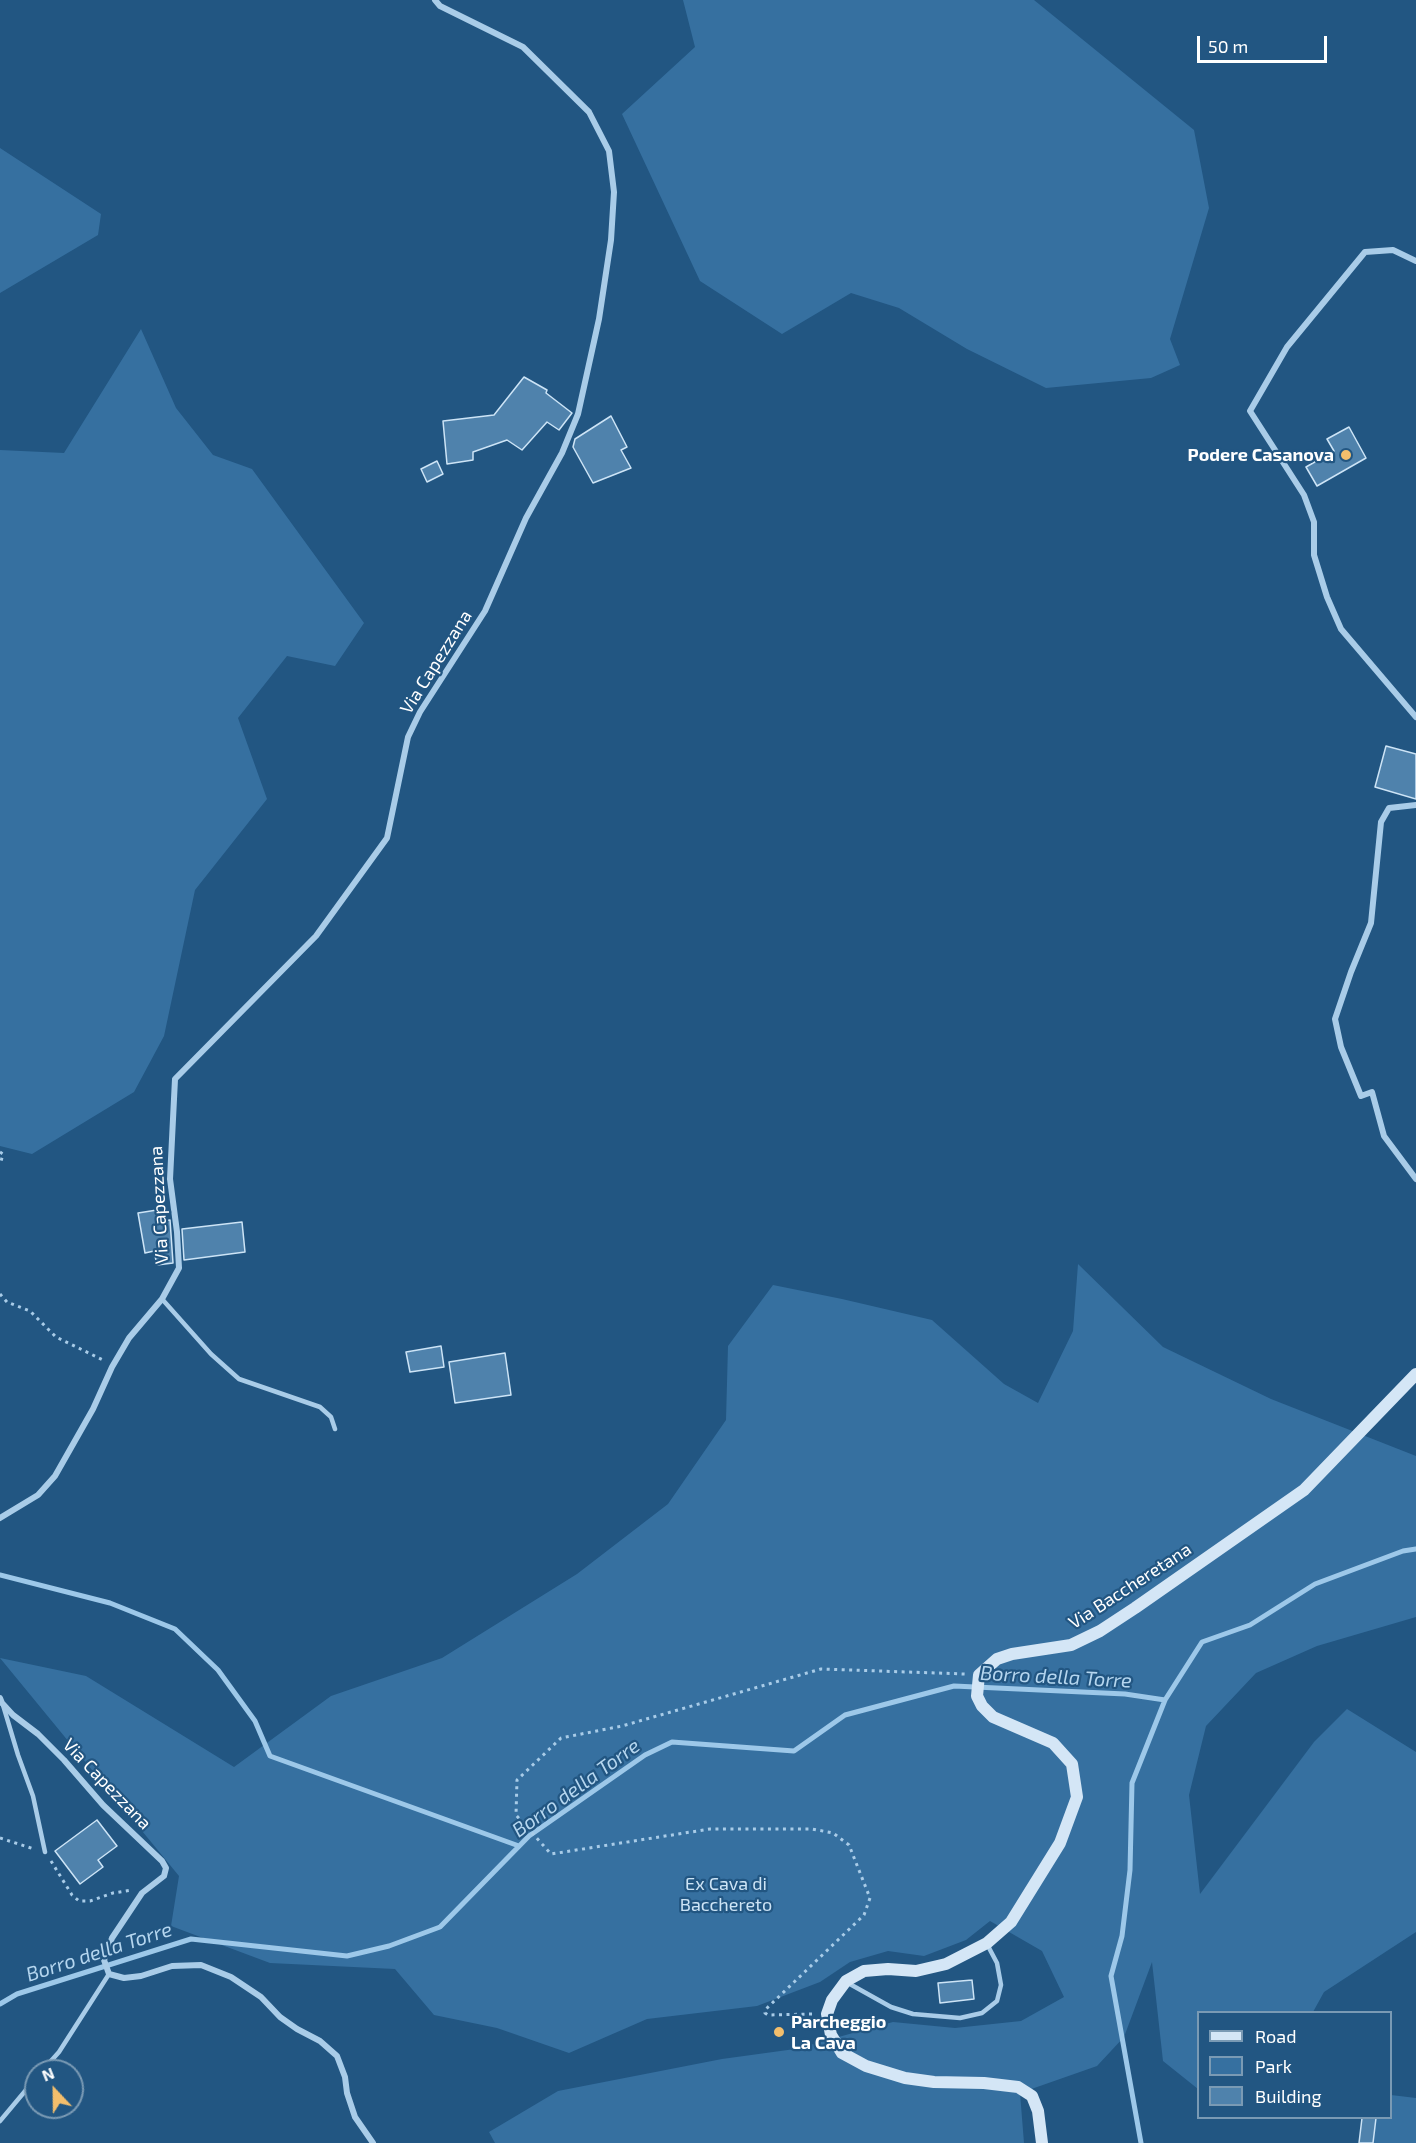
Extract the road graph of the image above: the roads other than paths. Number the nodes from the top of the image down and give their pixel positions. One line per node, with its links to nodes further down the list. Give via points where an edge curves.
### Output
1 (435, 0): 6 (street, Via Capezzana, via 523,47 589,112 609,151 614,192 599,319 578,414 562,453 526,518 485,611 408,737 387,838 316,936 175,1079 170,1179 179,1268)
2 (1416, 261): 3 (street, via 1393,250 1365,252 1287,347 1250,411 1304,495 1314,522 1314,555 1341,629)
3 (1416, 717)
4 (1416, 805): 5 (street, via 1389,808 1381,822 1371,923 1335,1019 1341,1047 1361,1096 1372,1092 1384,1136)
5 (1416, 1179)
6 (162, 1299): 8 (lane, via 239,1379 321,1407); 9 (street, Via Capezzana, via 129,1338 55,1476 38,1494)
7 (1416, 1374): 12 (street, Via Baccheretana, via 1304,1490 1135,1608 1071,1645 998,1659 978,1678 978,1696 993,1717 1053,1743 1072,1764 1077,1797 1060,1843 1011,1922)
8 (335, 1429)
9 (0, 1518)
10 (1, 1700): 11 (lane, via 33,1796); 13 (street, Via Capezzana, via 166,1868 164,1876 142,1893 112,1938 104,1960)
11 (45, 1852)
12 (987, 1943): 14 (street, via 946,1964 916,1971 864,1971); 14 (lane, via 997,1963 1001,1984 997,2001 982,2013 960,2018 913,2014 891,2007)
13 (109, 1974): 15 (lane); 18 (street, via 124,1978 172,1966 201,1965 231,1977 337,2056 355,2117)
14 (846, 1981): 19 (street, via 827,2014 831,2035 842,2052 866,2066 905,2078 1018,2087 1032,2096)
15 (52, 2059)
16 (24, 2092): 17 (lane)
17 (0, 2121)
18 (373, 2143)
19 (1042, 2143)

